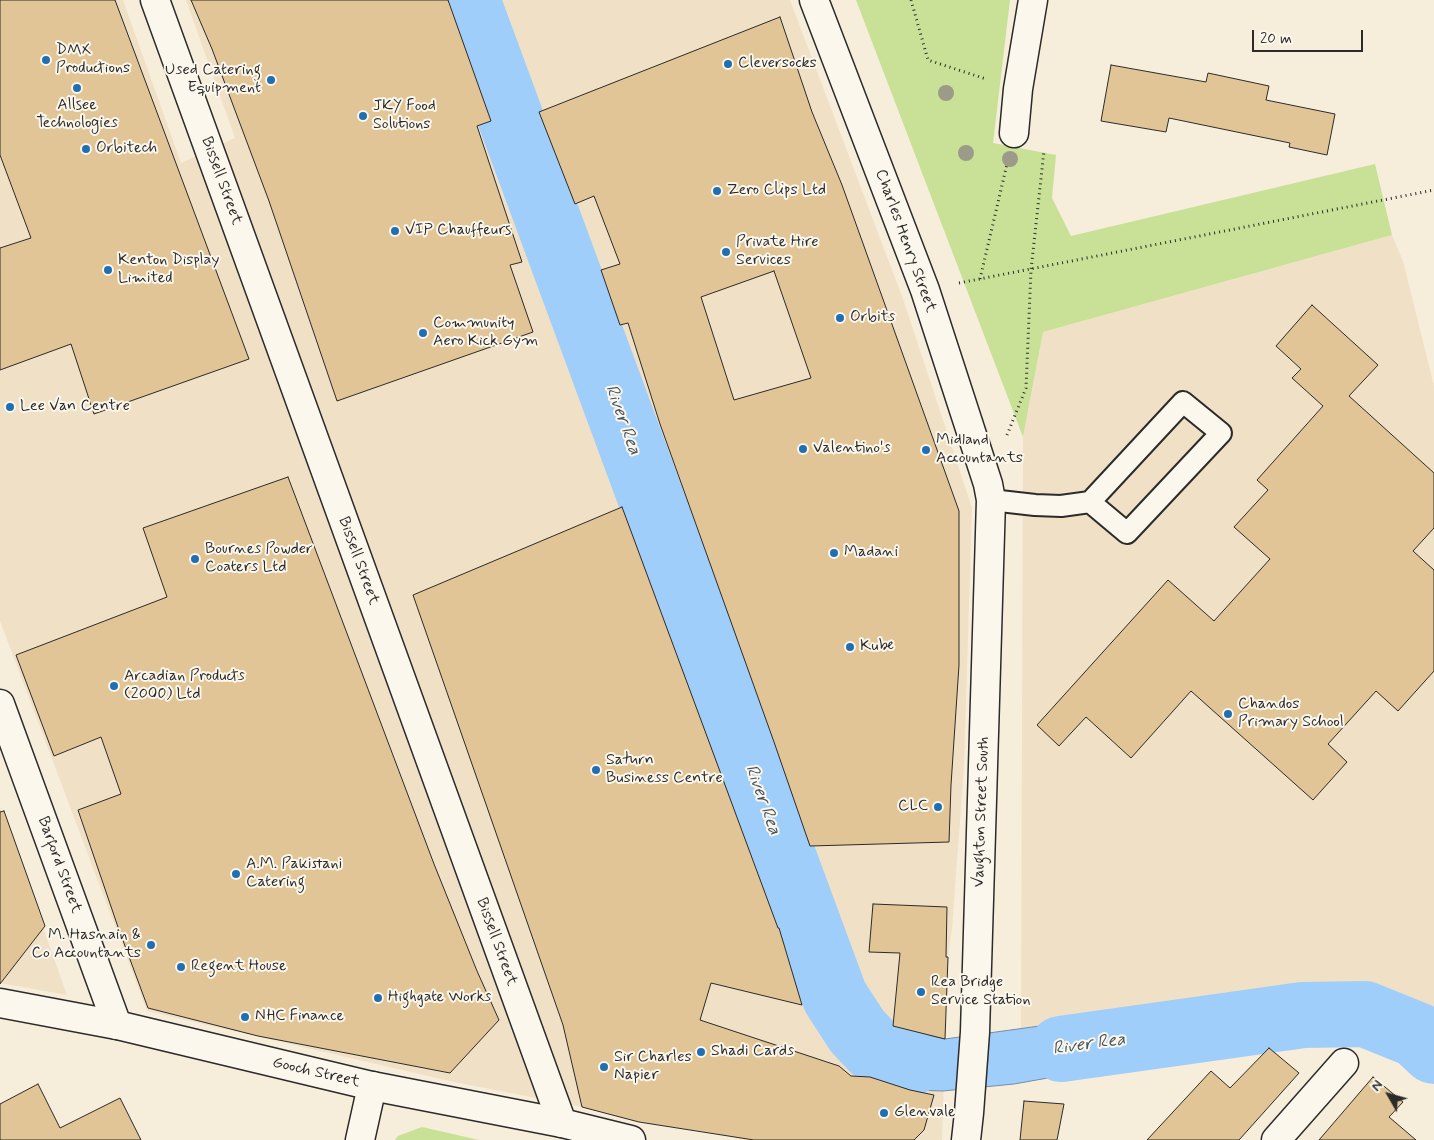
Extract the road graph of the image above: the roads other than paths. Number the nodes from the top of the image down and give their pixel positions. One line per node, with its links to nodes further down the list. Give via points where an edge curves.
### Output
1 (155, 0): 12 (street, Bissell Street)
2 (814, 0): 5 (street, Charles Henry Street, via 925,290)
3 (1033, 0): 4 (street)
4 (1014, 133)
5 (990, 492): 6 (lane, via 1035,505); 15 (street, Vaughton Street South, via 975,1032)
6 (1090, 502): 6 (lane, via 1183,402 1221,433 1127,533)
7 (0, 704): 9 (street, Barford Street)
8 (0, 1004): 9 (street, Gooch Street)
9 (117, 1025): 11 (street, Gooch Street)
10 (1344, 1063): 16 (street)
11 (372, 1086): 12 (street, Gooch Street); 13 (street)
12 (562, 1123): 14 (street, Gooch Street)
13 (360, 1140)
14 (631, 1140)
15 (966, 1140)
16 (1276, 1140)

